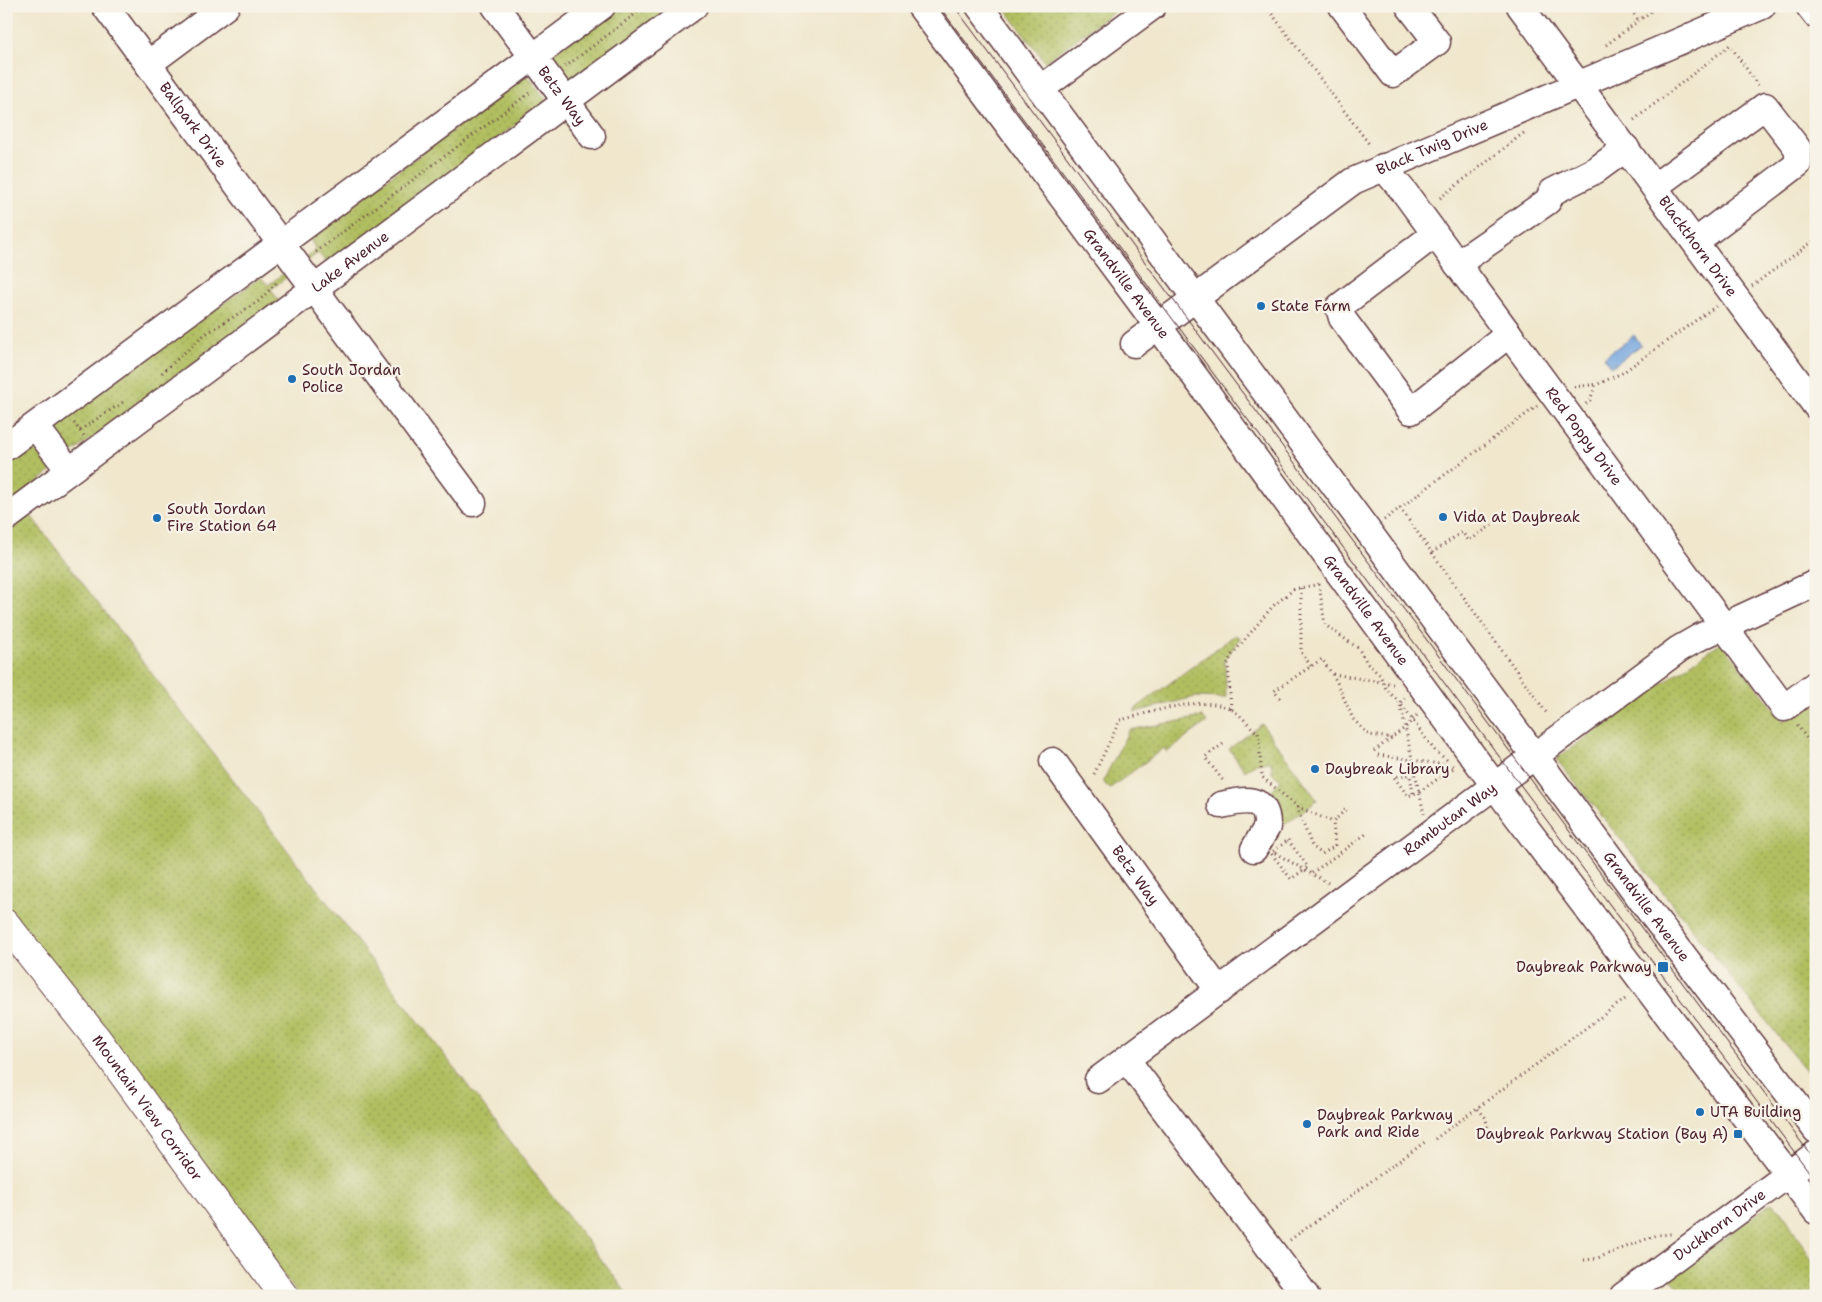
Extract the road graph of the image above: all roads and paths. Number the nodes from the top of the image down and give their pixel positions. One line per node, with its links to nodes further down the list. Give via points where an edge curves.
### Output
1 (105, 6): 22 (street, Ballpark Drive)
2 (226, 6): 22 (street)
3 (495, 6): 21 (street, Betz Way)
4 (602, 6): 21 (street)
5 (646, 6): 23 (path)
6 (694, 6): 27 (street, Lake Avenue)
7 (920, 6): 46 (street, Grandville Avenue)
8 (979, 6): 25 (street, Grandville Avenue)
9 (1153, 6): 25 (street)
10 (1266, 6): 31 (path)
11 (1342, 6): 12 (street, via 1393,74 1437,42)
12 (1409, 6)
13 (1520, 6): 24 (street, Blackthorn Drive)
14 (1628, 6): 19 (path)
15 (1658, 6): 19 (path)
16 (1762, 6): 24 (street, Black Twig Drive)
17 (1809, 6): 18 (street)
18 (1816, 16)
19 (1639, 21): 20 (path)
20 (1606, 45)
21 (532, 57): 23 (street, Betz Way); 39 (street)
22 (148, 64): 39 (street, Ballpark Drive)
23 (549, 78): 27 (street, Betz Way); 40 (path)
24 (1579, 86): 32 (street, Blackthorn Drive); 33 (street, Black Twig Drive)
25 (1042, 88): 45 (street, Grandville Avenue)
26 (1764, 95): 28 (path, via 1730,45)
27 (566, 101): 30 (street, Betz Way); 43 (street, Lake Avenue)
28 (1634, 120)
29 (1528, 129): 35 (path)
30 (592, 136)
31 (1369, 144)
32 (1626, 148): 34 (street, Blackthorn Drive); 41 (street, via 1596,170 1552,192 1548,201)
33 (1383, 167): 36 (street, Red Poppy Drive); 45 (street, Black Twig Drive, via 1353,181)
34 (1654, 187): 38 (street, Blackthorn Drive); 38 (street, via 1765,106 1798,149 1798,164)
35 (1440, 198)
36 (1435, 234): 41 (street, Red Poppy Drive); 47 (street, via 1339,307 1342,318 1411,411)
37 (1816, 239): 44 (path)
38 (1695, 242): 44 (street, Blackthorn Drive)
39 (280, 244): 43 (street, Ballpark Drive); 57 (street)
40 (316, 252)
41 (1457, 264): 47 (street, Red Poppy Drive)
42 (277, 282): 49 (path, via 259,301 204,335)
43 (314, 289): 61 (street, Lake Avenue); 62 (street, Ballpark Drive)
44 (1735, 296): 50 (path, via 1682,328 1622,373); 55 (street, Blackthorn Drive)
45 (1196, 297): 46 (street, Black Twig Drive); 92 (street, Grandville Avenue)
46 (1158, 326): 48 (street, Black Twig Drive); 97 (street, Grandville Avenue)
47 (1509, 334): 73 (street, Red Poppy Drive)
48 (1134, 344)
49 (161, 374)
50 (1596, 384): 51 (path); 53 (path)
51 (1570, 388)
52 (129, 398): 58 (path)
53 (1590, 400)
54 (1543, 401): 63 (path)
55 (1816, 406)
56 (73, 421): 58 (path)
57 (35, 426): 60 (street); 61 (street)
58 (80, 430): 59 (path)
59 (86, 438)
60 (6, 447)
61 (69, 470): 64 (street, Lake Avenue)
62 (472, 503)
63 (1400, 508): 65 (path); 67 (path)
64 (6, 518)
65 (1383, 520)
66 (1492, 525): 67 (path, via 1469,540 1462,532)
67 (1432, 553): 84 (path)
68 (1319, 579): 71 (path)
69 (1325, 583): 71 (path)
70 (1816, 583): 73 (street, Rambutan Way)
71 (1319, 584): 72 (path); 76 (path, via 1325,625 1358,648)
72 (1301, 588): 74 (path, via 1302,652); 82 (path, via 1294,589 1274,606 1231,656 1228,664)
73 (1723, 626): 81 (street, Red Poppy Drive); 92 (street, Rambutan Way, via 1679,649)
74 (1311, 666): 75 (path, via 1322,659); 79 (path, via 1274,691)
75 (1332, 674): 76 (path); 87 (path, via 1353,719 1369,735)
76 (1383, 683): 78 (path); 80 (path)
77 (1816, 684): 81 (street)
78 (1397, 685)
79 (1280, 698)
80 (1400, 703): 85 (path); 86 (path)
81 (1784, 708): 90 (path)
82 (1231, 709): 96 (path, via 1214,703 1195,703 1120,720); 101 (path, via 1258,733 1262,777)
83 (1423, 711): 85 (path)
84 (1548, 715)
85 (1411, 720): 86 (path); 95 (path, via 1435,751 1459,767)
86 (1406, 727): 87 (path); 93 (path)
87 (1392, 738): 89 (path)
88 (1223, 744): 100 (path, via 1205,757)
89 (1374, 750)
90 (1816, 751)
91 (1378, 755): 93 (path)
92 (1535, 756): 97 (street, Rambutan Way); 116 (street, Grandville Avenue)
93 (1413, 760): 95 (path); 98 (path)
94 (1053, 761): 111 (street, Betz Way)
95 (1455, 767): 98 (path)
96 (1094, 774)
97 (1495, 786): 111 (street, Rambutan Way); 121 (street, Grandville Avenue)
98 (1419, 792): 99 (path); 103 (path)
99 (1413, 793): 99 (path, via 1408,796 1394,777 1410,776)
100 (1225, 796): 106 (street, via 1253,801 1265,812 1267,827)
101 (1298, 807): 104 (path); 104 (path, via 1312,846 1322,854 1335,846)
102 (1348, 807): 104 (path)
103 (1424, 817)
104 (1333, 822)
105 (1366, 834): 108 (path)
106 (1263, 850): 107 (path); 107 (path, via 1271,853 1290,880); 107 (path, via 1288,840 1308,867)
107 (1304, 869): 108 (path)
108 (1312, 873): 109 (path)
109 (1333, 886)
110 (6, 924): 127 (highway, Mountain View Corridor, via 98,1040)
111 (1219, 991): 113 (street, Rambutan Way)
112 (1633, 993): 115 (path)
113 (1126, 1059): 114 (street, Rambutan Way); 128 (street)
114 (1098, 1080)
115 (1478, 1109): 117 (path, via 1486,1118); 118 (path)
116 (1816, 1130)
117 (1488, 1131)
118 (1435, 1139)
119 (1425, 1142): 124 (path)
120 (1816, 1154): 121 (street, Duckhorn Drive)
121 (1788, 1173): 122 (street, Grandville Avenue); 126 (street, Duckhorn Drive)
122 (1816, 1212)
123 (1679, 1233): 125 (path, via 1657,1235)
124 (1287, 1243)
125 (1584, 1260)
126 (1629, 1294)
127 (284, 1296)
128 (1306, 1296)

